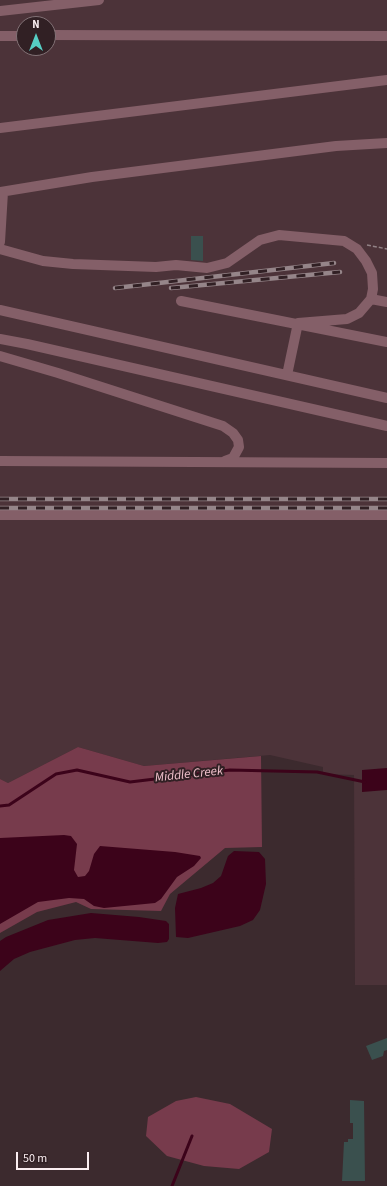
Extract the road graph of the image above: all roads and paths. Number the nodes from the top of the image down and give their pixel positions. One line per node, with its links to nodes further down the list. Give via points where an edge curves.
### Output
1 (99, 0): 2 (lane)
2 (0, 11)
3 (56, 35): 6 (lane)
4 (0, 36): 5 (lane)
5 (16, 36)
6 (387, 36)
7 (387, 80): 8 (lane)
8 (0, 128)
9 (387, 143): 10 (lane, via 336,146 92,176)
10 (1, 192): 11 (lane)
11 (0, 242)
12 (0, 249): 13 (lane, via 43,260 73,264 156,267 176,265 207,268 227,263 268,237 279,235 344,241 357,249 372,273)
13 (371, 299): 15 (lane); 17 (lane, via 359,313 347,319)
14 (181, 301): 17 (lane)
15 (387, 302)
16 (0, 310): 21 (lane)
17 (298, 323): 19 (lane); 21 (lane)
18 (0, 340): 23 (lane)
19 (387, 342)
20 (0, 356): 25 (lane, via 223,426 233,433 239,447 233,458)
21 (287, 375): 22 (lane)
22 (387, 398)
23 (387, 426)
24 (0, 461): 25 (lane)
25 (223, 462): 26 (lane)
26 (387, 463)
27 (0, 515): 28 (lane)
28 (387, 515)

